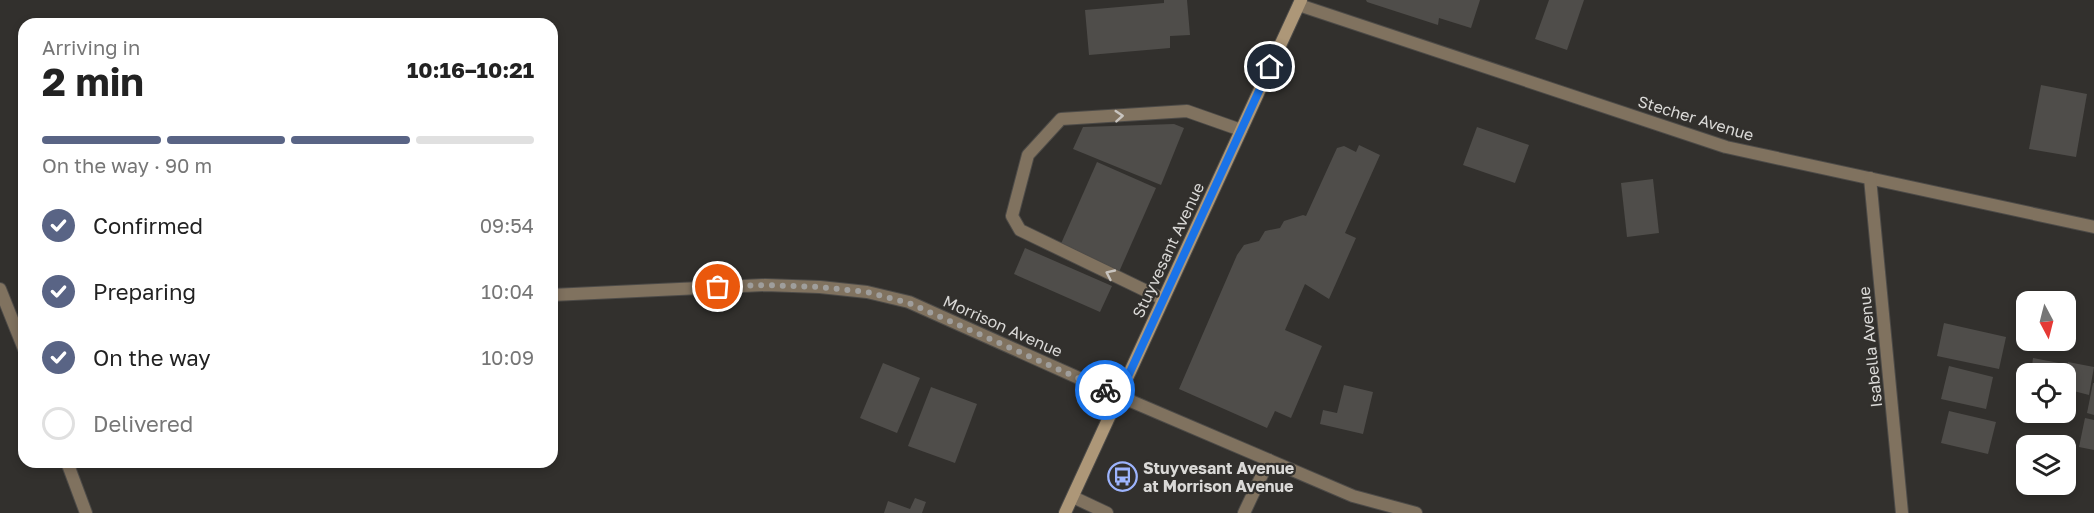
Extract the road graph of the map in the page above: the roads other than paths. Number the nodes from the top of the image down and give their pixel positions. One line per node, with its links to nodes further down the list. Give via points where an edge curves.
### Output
1 (1300, 2): 2 (main road, Stuyvesant Avenue); 3 (street, Stecher Avenue, via 1726,147)
2 (1241, 130): 7 (main road, Stuyvesant Avenue); 7 (street, one-way to 2, via 1020,230 1012,216 1028,155 1061,119 1187,111)
3 (1870, 178): 4 (street, Stecher Avenue); 18 (street, Isabella Avenue)
4 (2094, 227)
5 (0, 289): 8 (street)
6 (558, 295): 9 (street, Morrison Avenue, via 765,285 867,292 909,303)
7 (1163, 299): 9 (main road, Stuyvesant Avenue)
8 (18, 334)
9 (1119, 396): 10 (street, Morrison Avenue); 12 (main road, Stuyvesant Avenue)
10 (1269, 460): 16 (street); 17 (street, Morrison Avenue, via 1353,496)
11 (69, 468): 13 (street)
12 (1072, 497): 14 (main road, Stuyvesant Avenue); 15 (street)
13 (86, 513)
14 (1065, 513)
15 (1107, 513)
16 (1244, 513)
17 (1416, 513)
18 (1902, 513)

